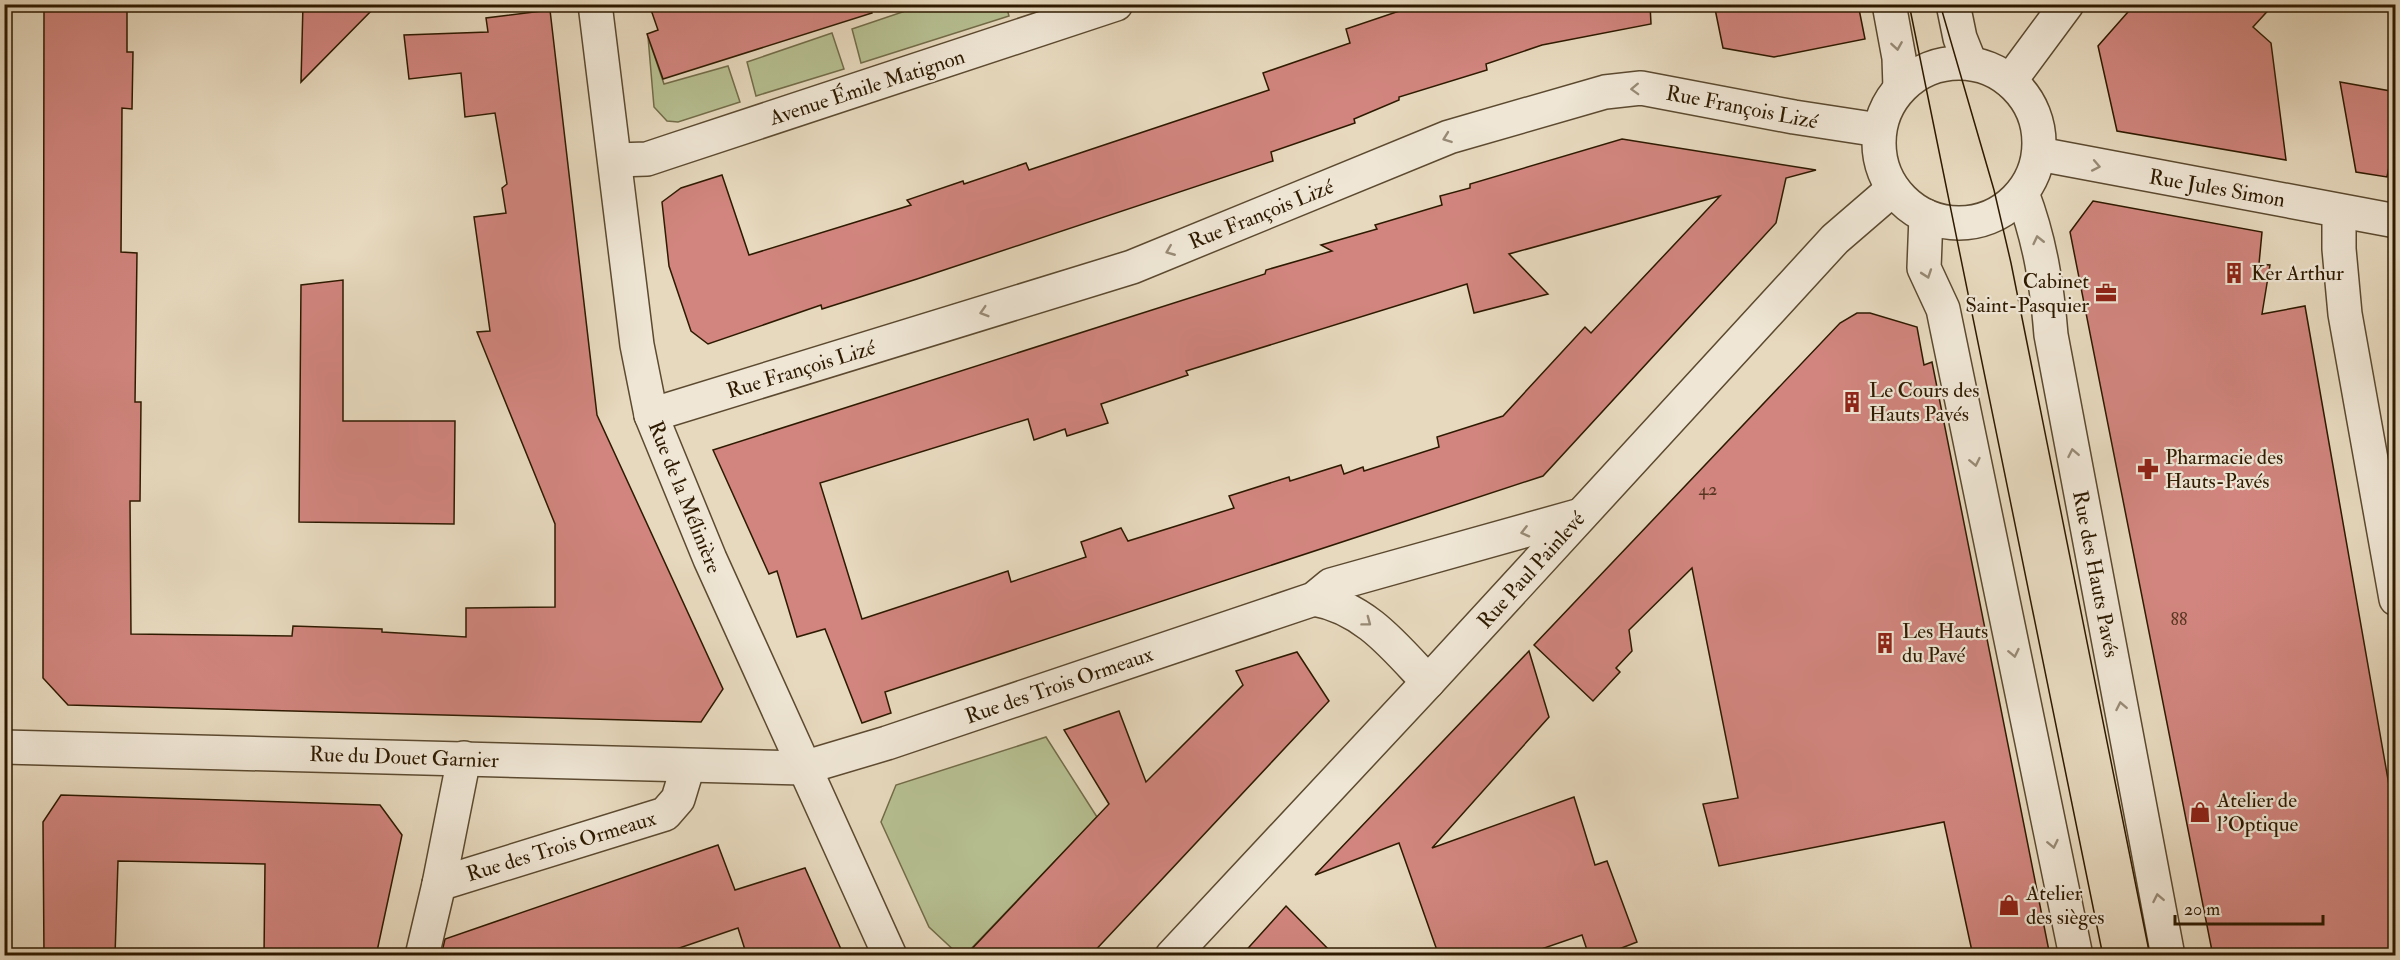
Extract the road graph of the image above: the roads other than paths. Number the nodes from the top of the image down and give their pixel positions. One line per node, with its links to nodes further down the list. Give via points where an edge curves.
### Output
1 (595, 4): 11 (street, Rue de la Mélinière)
2 (1116, 4): 11 (street, Avenue Émile Matignon, via 671,152 647,159)
3 (1890, 4): 8 (street, one-way to 8)
4 (1953, 4): 6 (street)
5 (2067, 4): 7 (street)
6 (1970, 63): 7 (street); 8 (street, via 1934,66)
7 (2010, 81): 10 (street, via 2030,106 2036,121)
8 (1900, 88): 9 (street, via 1887,107)
9 (1879, 130): 12 (street, via 1880,160); 17 (street, Rue François Lizé, one-way to 17, via 1641,88 1605,92 1449,137 1132,267)
10 (2039, 154): 13 (street); 14 (street, Rue Jules Simon, one-way to 14)
11 (616, 160): 17 (street, Rue de la Mélinière, via 637,345)
12 (1893, 189): 15 (street); 18 (street, Rue Paul Painlevé, via 1835,239)
13 (2022, 193): 15 (street, via 2008,207 1977,221 1954,223); 31 (street, Rue des Hauts Pavés, one-way to 13, via 2053,347 2043,261)
14 (2339, 211): 16 (street, Rue Jules Simon); 20 (street, via 2345,314)
15 (1926, 216): 30 (street, one-way to 30, via 1924,268 1943,309)
16 (2396, 221)
17 (651, 415): 25 (street, Rue de la Mélinière, via 681,495)
18 (1581, 515): 19 (street, Rue des Trois Ormeaux, one-way to 19, via 1331,585); 21 (street, Rue Paul Painlevé)
19 (1314, 598): 21 (street, one-way to 21, via 1332,602 1369,622); 25 (street, Rue des Trois Ormeaux, via 887,744)
20 (2396, 599)
21 (1428, 682): 29 (street, Rue Paul Painlevé)
22 (4, 747): 23 (street, Rue du Douet Garnier)
23 (464, 758): 24 (street, Rue du Douet Garnier); 26 (street, Rue des Trois Ormeaux)
24 (688, 766): 25 (street, Rue du Douet Garnier); 26 (street, Rue des Trois Ormeaux, via 678,799 665,814)
25 (803, 768): 28 (street, Rue de la Mélinière)
26 (439, 884): 27 (street, Rue des Trois Ormeaux)
27 (422, 956)
28 (890, 956)
29 (1172, 956)
30 (2076, 956)
31 (2168, 956)

